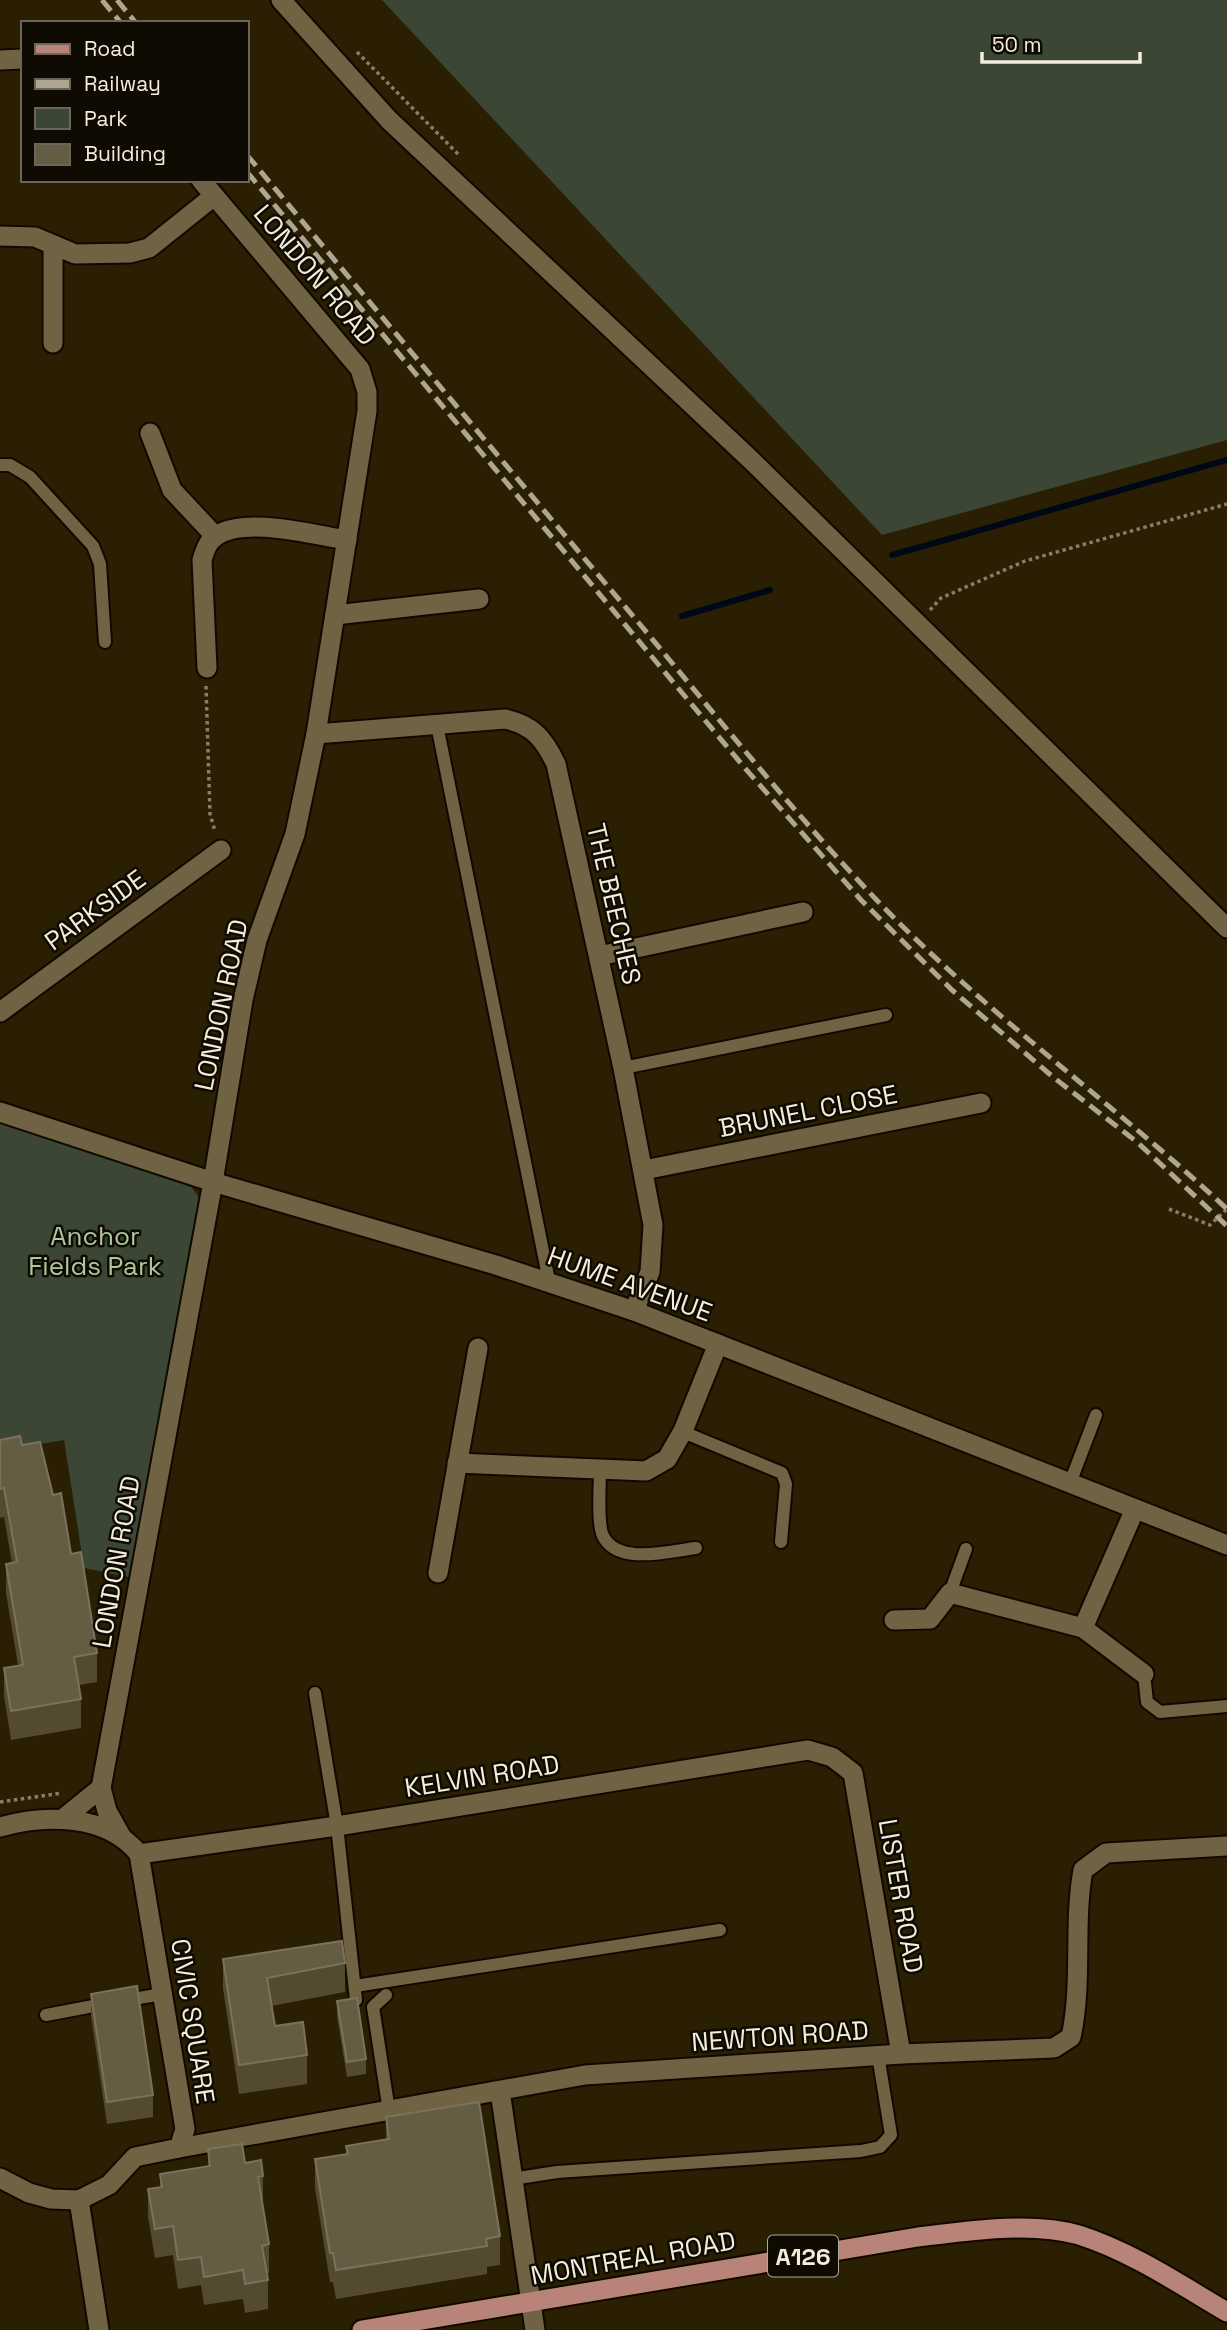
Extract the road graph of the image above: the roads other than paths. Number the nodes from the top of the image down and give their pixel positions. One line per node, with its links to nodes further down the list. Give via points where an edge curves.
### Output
1 (281, 0): 21 (street, via 389,120 751,460)
2 (21, 59): 3 (street)
3 (0, 60)
4 (203, 182): 5 (street, LONDON ROAD)
5 (214, 196): 7 (street, via 149,248 75,254); 12 (street, LONDON ROAD, via 360,369 367,411)
6 (0, 236): 7 (street, via 35,237)
7 (53, 245): 8 (street)
8 (53, 343)
9 (150, 433): 11 (street, via 172,490)
10 (0, 465): 15 (lane, via 10,465 30,477 93,546 100,564)
11 (215, 536): 12 (street, via 251,527); 16 (street, via 202,560)
12 (347, 540): 14 (street, LONDON ROAD)
13 (479, 599): 14 (street)
14 (335, 615): 18 (street, LONDON ROAD)
15 (105, 642)
16 (207, 668)
17 (437, 725): 18 (street, THE BEECHES); 22 (street, THE BEECHES, via 505,719 524,723 543,741 556,764); 30 (lane)
18 (316, 734): 29 (street, LONDON ROAD, via 295,834 251,964)
19 (221, 850): 23 (street, PARKSIDE)
20 (803, 912): 22 (street)
21 (1227, 928)
22 (599, 956): 25 (street, THE BEECHES)
23 (0, 1012)
24 (886, 1015): 25 (lane)
25 (623, 1068): 28 (street, THE BEECHES)
26 (981, 1103): 28 (street, BRUNEL CLOSE)
27 (0, 1112): 29 (street, HUME AVENUE)
28 (644, 1170): 31 (street, THE BEECHES, via 653,1226 650,1272)
29 (214, 1182): 30 (street, HUME AVENUE); 52 (street, LONDON ROAD)
30 (549, 1281): 31 (street, HUME AVENUE)
31 (634, 1311): 32 (street, HUME AVENUE)
32 (718, 1344): 35 (street); 38 (street, HUME AVENUE)
33 (478, 1348): 36 (street)
34 (1096, 1415): 38 (lane)
35 (682, 1432): 37 (street, via 667,1459 646,1471); 40 (lane, via 782,1473 786,1484)
36 (457, 1463): 37 (street); 44 (street)
37 (600, 1469): 42 (lane, via 601,1531 613,1546 634,1555)
38 (1070, 1483): 39 (street, HUME AVENUE)
39 (1136, 1509): 41 (street, HUME AVENUE); 47 (street)
40 (781, 1542)
41 (1227, 1545)
42 (696, 1548)
43 (966, 1549): 45 (lane)
44 (438, 1573)
45 (950, 1592): 46 (street, via 930,1619); 47 (street)
46 (894, 1620)
47 (1083, 1628): 48 (street)
48 (1144, 1674): 50 (lane, via 1147,1702 1160,1712)
49 (315, 1693): 54 (lane)
50 (1227, 1706)
51 (832, 1757): 54 (street, KELVIN ROAD, via 808,1750); 65 (street, LISTER ROAD, via 853,1773)
52 (102, 1788): 53 (street); 56 (street, via 107,1811)
53 (64, 1818): 55 (street); 56 (street, via 111,1829)
54 (337, 1825): 58 (street, KELVIN ROAD); 60 (lane)
55 (0, 1827)
56 (121, 1836): 58 (street)
57 (1227, 1846): 65 (street, NEWTON ROAD, via 1106,1853 1083,1870 1077,1903 1077,2011 1071,2037 1054,2048)
58 (139, 1854): 61 (street, CIVIC SQUARE)
59 (720, 1930): 60 (lane)
60 (355, 1986): 63 (lane)
61 (162, 1994): 64 (lane); 69 (street, CIVIC SQUARE, via 185,2129)
62 (386, 1995): 68 (lane, via 373,2007)
63 (356, 2000)
64 (46, 2015)
65 (901, 2054): 66 (street, NEWTON ROAD)
66 (878, 2055): 67 (street, NEWTON ROAD, via 585,2075); 71 (lane, via 891,2134 880,2147)
67 (499, 2091): 68 (street, NEWTON ROAD); 71 (street)
68 (389, 2111): 69 (street, NEWTON ROAD)
69 (179, 2148): 72 (street, via 135,2157 109,2185)
70 (0, 2178): 72 (street, via 29,2193)
71 (512, 2179): 73 (street)
72 (79, 2200): 76 (street)
73 (530, 2302): 74 (main road, MONTREAL ROAD / A126, via 1003,2227 1077,2234 1131,2255); 75 (main road, MONTREAL ROAD / A126); 78 (street)
74 (1227, 2312)
75 (404, 2327): 77 (main road, MONTREAL ROAD / A126)
76 (99, 2330)
77 (362, 2330)
78 (535, 2330)

